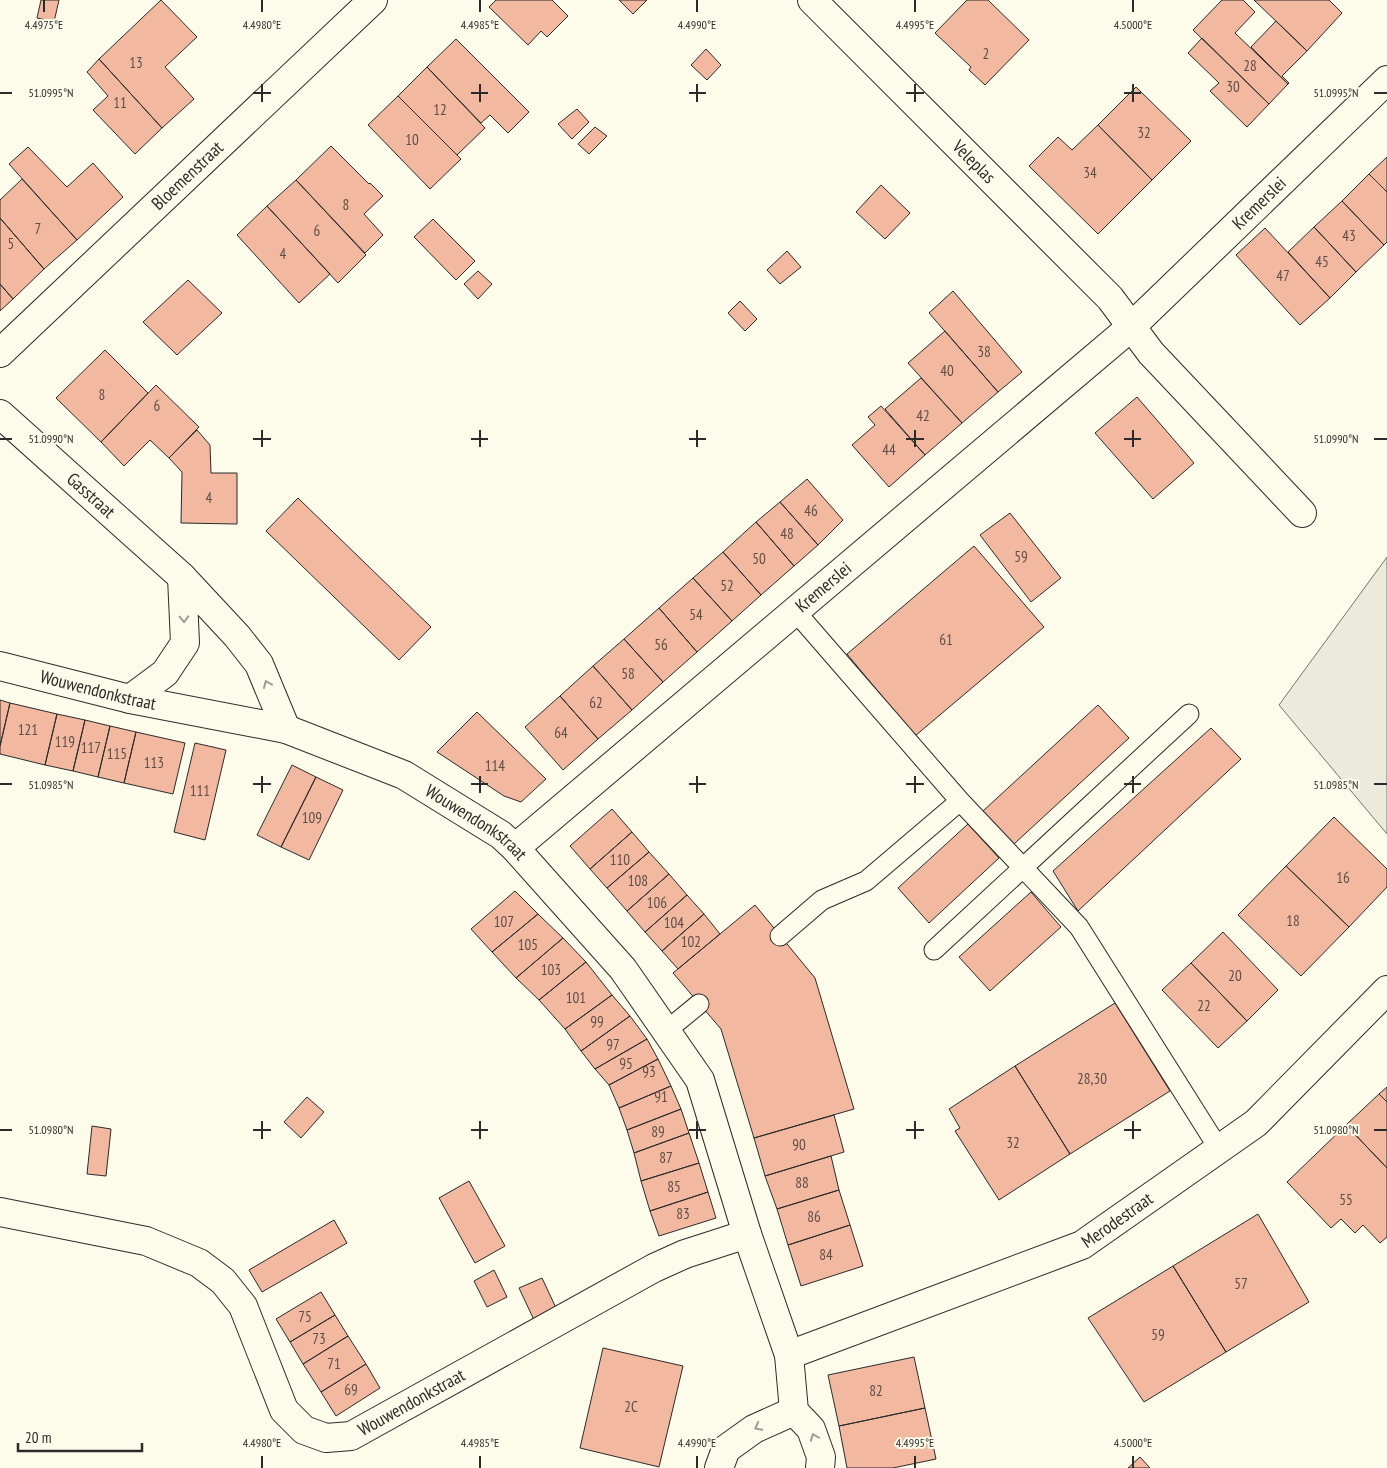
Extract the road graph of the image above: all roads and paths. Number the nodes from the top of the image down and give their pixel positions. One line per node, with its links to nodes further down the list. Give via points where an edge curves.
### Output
1 (373, 0): 5 (street, Bloemenstraat)
2 (812, 0): 4 (street, Veleplas, via 1110,298)
3 (1387, 80): 4 (street, Kremerslei)
4 (1131, 327): 7 (street, via 1151,353); 9 (street, Kremerslei)
5 (0, 353)
6 (0, 414): 8 (street, Gasstraat)
7 (1302, 513)
8 (182, 577): 11 (street, one-way to 11, via 184,643 164,673); 13 (street, Gasstraat, one-way to 8, via 258,664 237,636)
9 (795, 611): 14 (lane); 15 (street, Kremerslei)
10 (0, 666): 11 (street, Wouwendonkstraat)
11 (130, 699): 13 (street, Wouwendonkstraat)
12 (1189, 714): 16 (lane)
13 (286, 729): 15 (street, Wouwendonkstraat, via 404,775 502,836)
14 (960, 801): 16 (lane); 17 (lane, via 866,881 822,900)
15 (515, 848): 21 (street, Wouwendonkstraat, via 623,969)
16 (1022, 868): 18 (lane); 22 (lane, via 1079,927)
17 (780, 936)
18 (934, 950)
19 (1387, 990): 22 (street, Merodestraat, via 1256,1123)
20 (699, 1004): 21 (lane)
21 (666, 1031): 24 (street, Wouwendonkstraat, via 700,1080)
22 (1219, 1149): 25 (street, Merodestraat, via 1082,1245)
23 (0, 1212): 24 (street, Wouwendonkstraat, via 146,1241 199,1263 223,1281 243,1306 284,1410 304,1430 326,1438 351,1436 654,1268 685,1254)
24 (747, 1234): 25 (street, Wouwendonkstraat)
25 (789, 1355): 26 (street, Wouwendonkstraat)
26 (794, 1411): 27 (street, one-way to 27, via 754,1429 726,1449); 28 (street, one-way to 26, via 821,1457 810,1429)
27 (719, 1468)
28 (820, 1468)

